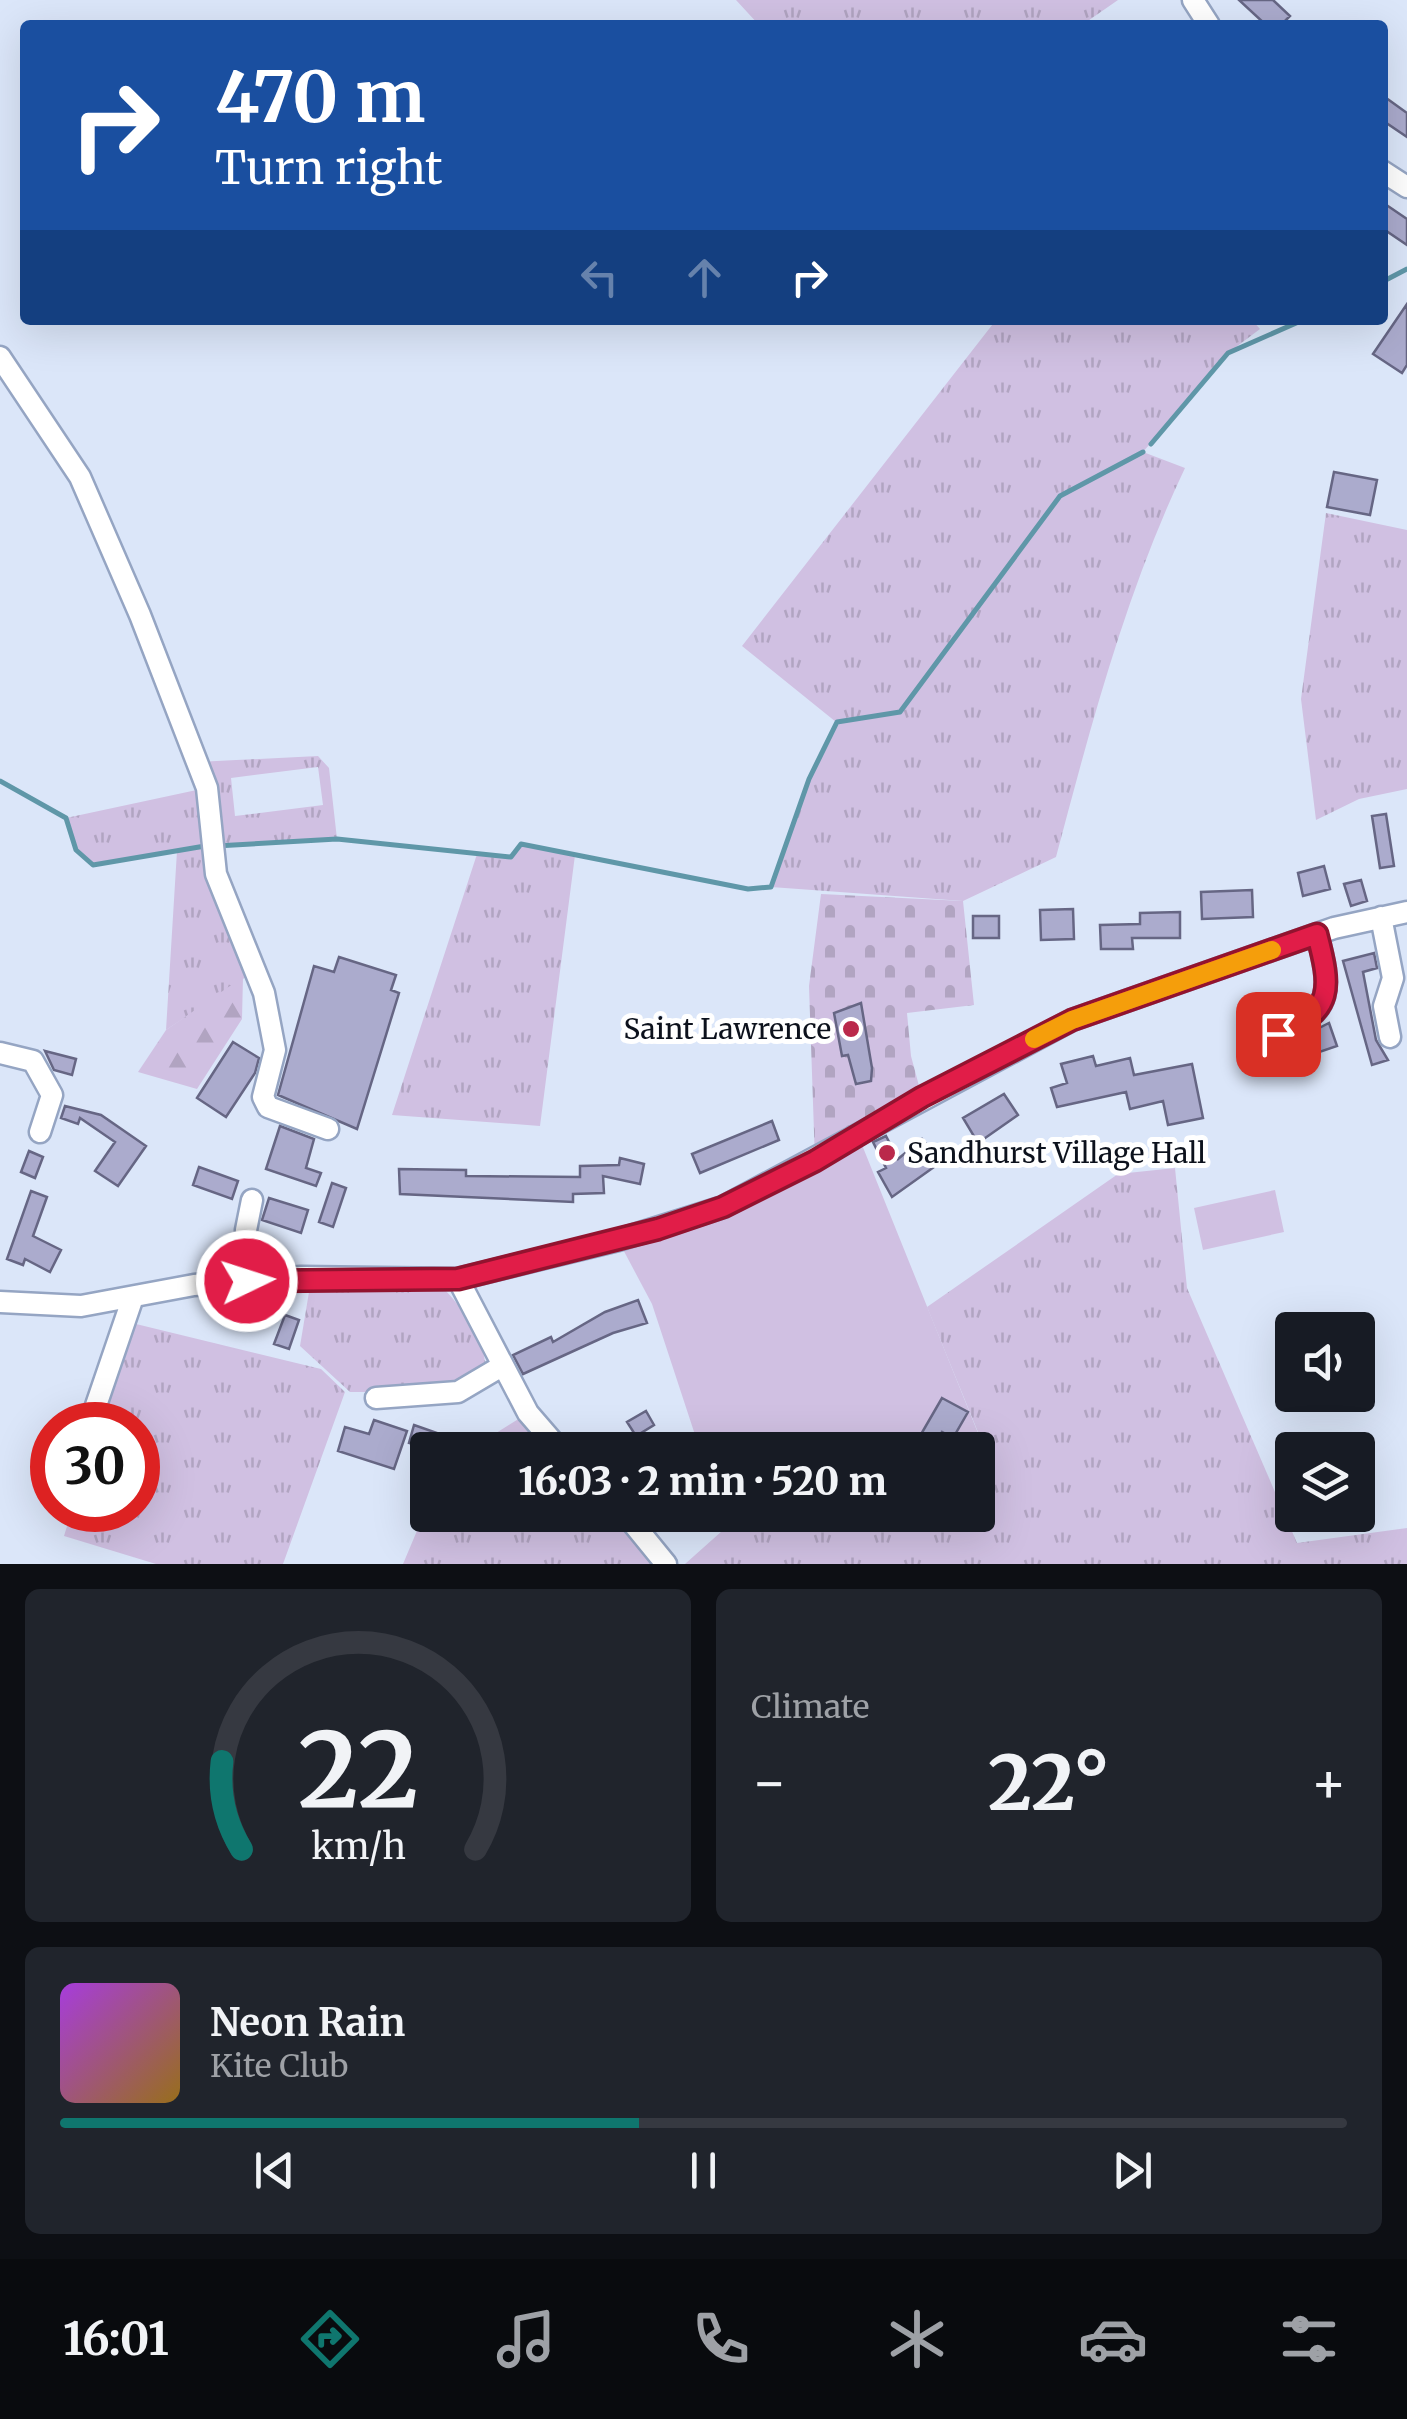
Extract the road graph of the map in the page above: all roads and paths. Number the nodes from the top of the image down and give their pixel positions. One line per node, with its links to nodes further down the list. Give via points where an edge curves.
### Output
1 (0, 357): 8 (street, via 80,477 206,788 216,874 264,994 275,1050 263,1097 268,1107)
2 (1407, 912): 3 (street)
3 (1381, 917): 4 (street); 6 (street, via 1393,978 1384,1006)
4 (1317, 934): 5 (street, via 1326,992 1316,1014); 11 (street, via 1072,1020 723,1207)
5 (1278, 1034)
6 (1390, 1037)
7 (0, 1052): 9 (street, via 33,1061 52,1095)
8 (328, 1129)
9 (40, 1132)
10 (252, 1200): 12 (street)
11 (458, 1279): 12 (street); 15 (street)
12 (247, 1281): 13 (street)
13 (132, 1300): 14 (street, via 82,1306); 17 (street)
14 (0, 1302)
15 (502, 1366): 16 (street, via 458,1392); 18 (street)
16 (376, 1398)
17 (97, 1402)
18 (544, 1432)
19 (640, 1532): 20 (street)
20 (666, 1564)

